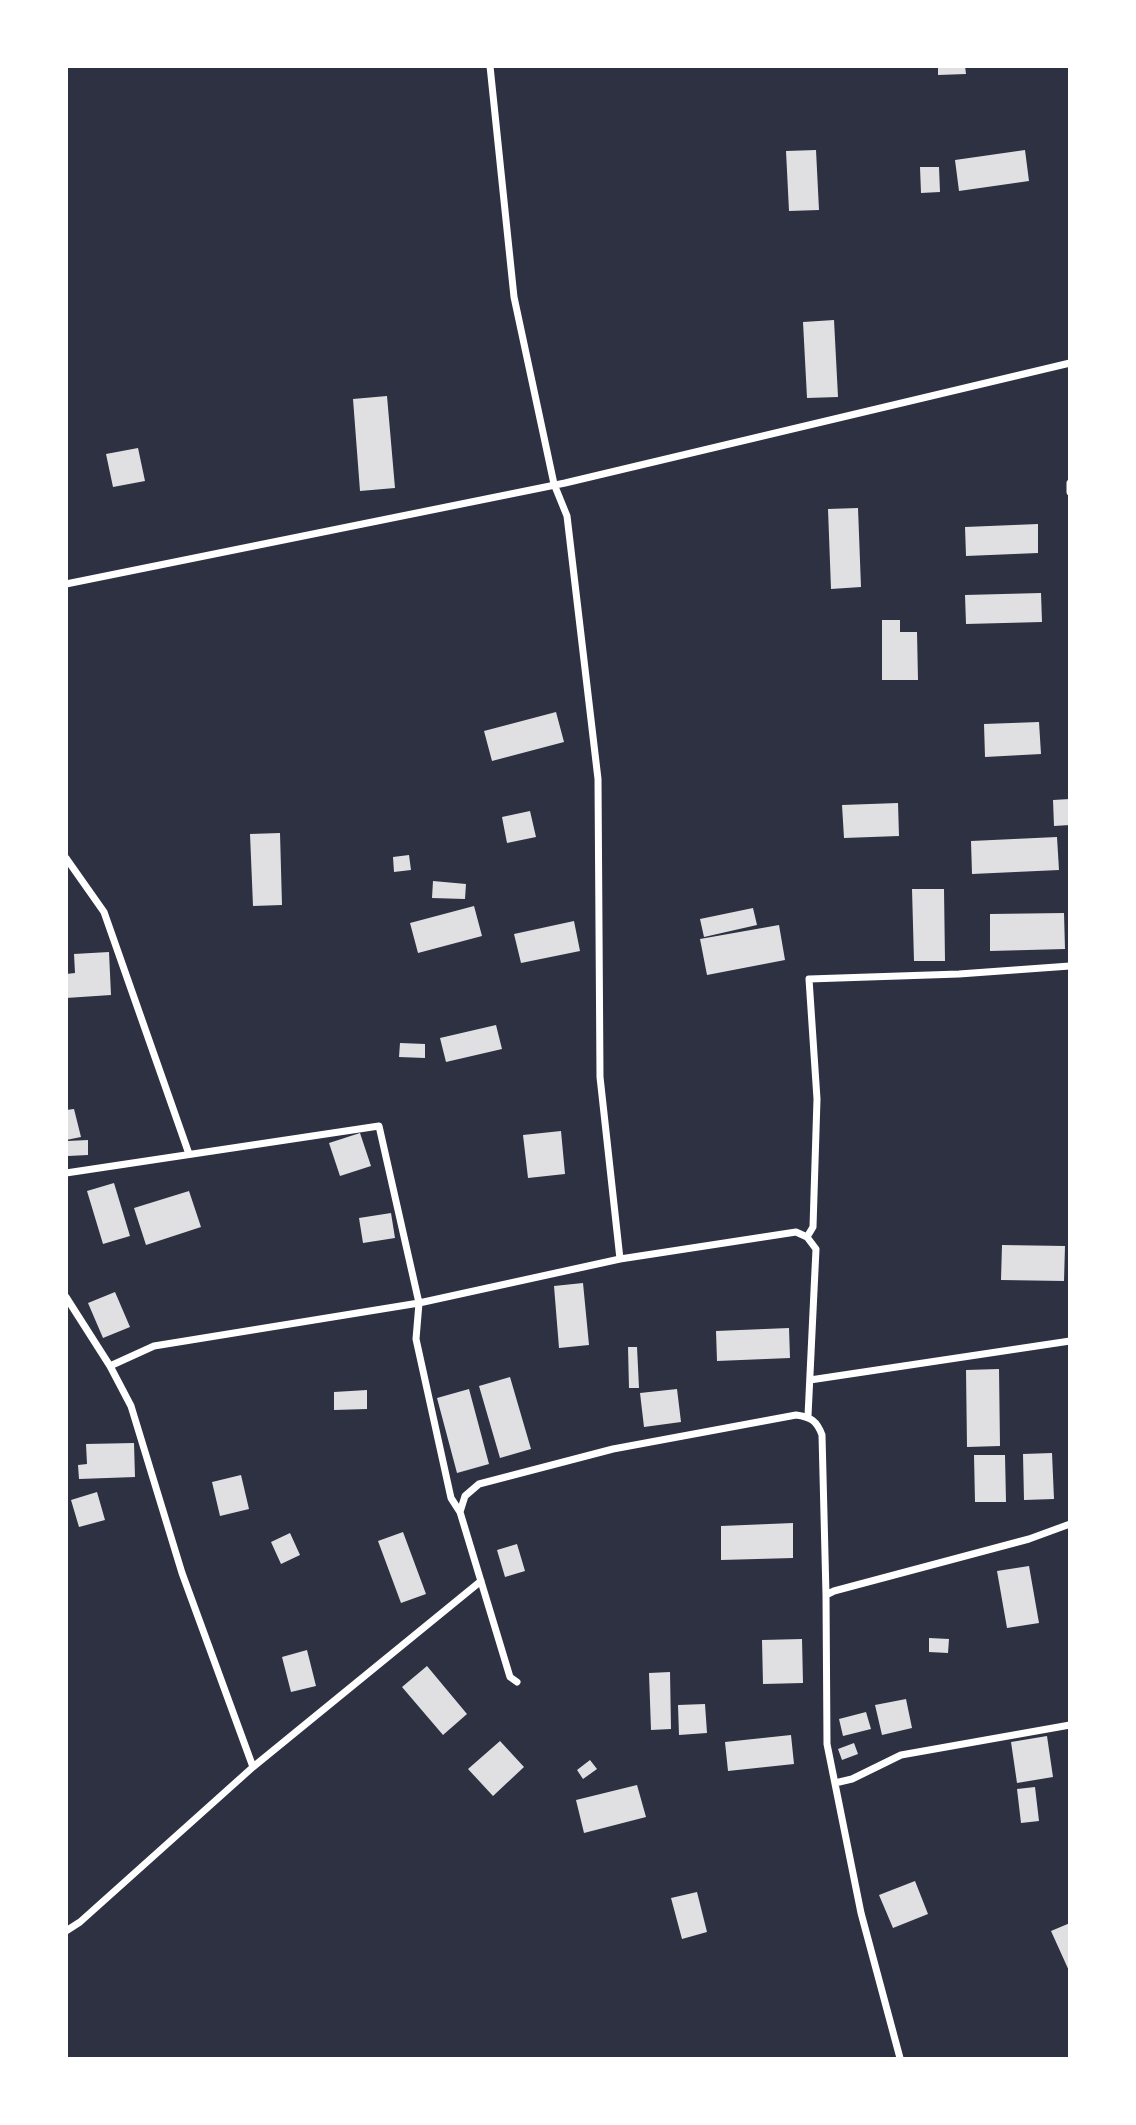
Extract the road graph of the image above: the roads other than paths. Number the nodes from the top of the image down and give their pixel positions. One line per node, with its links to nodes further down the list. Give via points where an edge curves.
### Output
1 (490, 66): 4 (street, via 514,297)
2 (1069, 363): 3 (street); 4 (street)
3 (1069, 372)
4 (554, 484): 7 (street); 13 (street, via 567,516 598,779 600,1077)
5 (1069, 484): 6 (street)
6 (1069, 492)
7 (66, 584)
8 (66, 858): 10 (street, via 104,912)
9 (1069, 966): 12 (street, via 809,979 817,1100 813,1227)
10 (189, 1154): 11 (street); 15 (street, via 379,1126)
11 (66, 1173)
12 (807, 1237): 13 (street, via 796,1232); 18 (street, via 816,1249)
13 (620, 1259): 15 (street)
14 (66, 1297): 17 (street)
15 (419, 1303): 17 (street, via 154,1346); 20 (street, via 416,1339 452,1499)
16 (1069, 1341): 18 (street)
17 (110, 1366): 26 (street, via 131,1406 182,1573)
18 (810, 1380): 19 (street)
19 (808, 1416): 20 (street, via 613,1449 479,1484 465,1496); 23 (street, via 822,1435)
20 (460, 1512): 22 (street)
21 (1069, 1524): 23 (street)
22 (481, 1581): 24 (street, via 510,1677); 26 (street)
23 (826, 1595): 27 (street, via 827,1744)
24 (517, 1682)
25 (1069, 1725): 27 (street, via 901,1755)
26 (253, 1767): 28 (street)
27 (835, 1783): 29 (street, via 861,1913)
28 (66, 1931)
29 (900, 2059)

